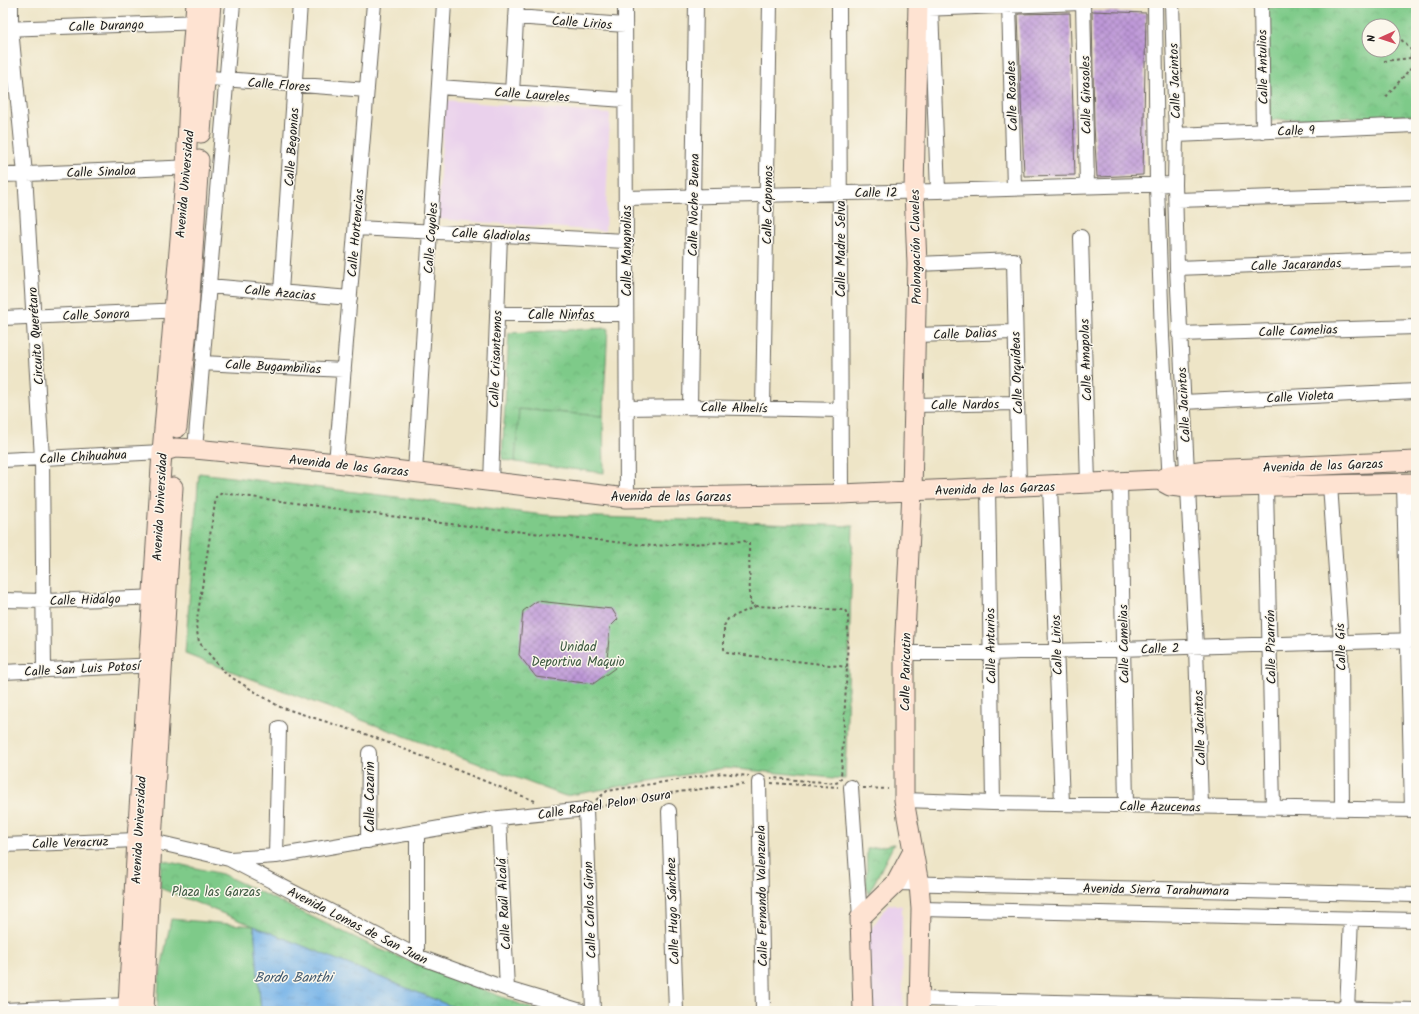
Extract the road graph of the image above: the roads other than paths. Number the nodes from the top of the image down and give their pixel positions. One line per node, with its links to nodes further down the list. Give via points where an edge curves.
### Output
1 (10, 3): 22 (street, Circuito Querétaro)
2 (196, 3): 19 (street, Avenida Universidad)
3 (233, 3): 24 (street)
4 (300, 3): 25 (street, Calle Begonias)
5 (374, 3): 27 (street, Calle Hortencias)
6 (444, 3): 26 (street, Calle Coyoles)
7 (517, 3): 20 (street)
8 (625, 3): 21 (street, Calle Mangnolias)
9 (696, 3): 45 (street, Calle Noche Buena)
10 (770, 3): 44 (street, Calle Capomos)
11 (839, 3): 43 (street, Calle Madre Selva)
12 (1080, 3): 17 (street)
13 (1083, 3): 38 (street, Calle Girasoles)
14 (1155, 3): 37 (street, Calle Jacintos)
15 (1172, 3): 32 (street, Calle Jacintos)
16 (1261, 3): 31 (street, Calle Antulios)
17 (1009, 4): 18 (street); 39 (street, Calle Rosales)
18 (922, 7): 40 (street, Prolongación Claveles); 41 (street)
19 (205, 16): 22 (street, Calle Durango); 23 (street, Avenida Universidad)
20 (516, 17): 21 (street, Calle Lirios); 28 (street)
21 (625, 25): 29 (street, Calle Mangnolias)
22 (7, 29): 35 (street, Circuito Querétaro)
23 (198, 77): 24 (street, Calle Flores); 33 (street, Avenida Universidad)
24 (227, 80): 25 (street, Calle Flores); 56 (street)
25 (295, 85): 27 (street, Calle Flores); 57 (street, Calle Begonias)
26 (439, 87): 28 (street, Calle Laureles); 49 (street, Calle Coyoles)
27 (367, 90): 48 (street, Calle Hortencias)
28 (512, 93): 29 (street, Calle Laureles)
29 (625, 100): 46 (street, Calle Mangnolias)
30 (1416, 125): 31 (street, Calle 9)
31 (1263, 132): 32 (street, Calle 9)
32 (1176, 135): 36 (street, Calle Jacintos)
33 (192, 168): 35 (street, Calle Sinaloa); 59 (street, Avenida Universidad)
34 (3, 174): 35 (street, Calle Sinaloa)
35 (24, 174): 62 (street, Circuito Querétaro)
36 (1175, 184): 37 (street, Calle 12); 47 (street, Calle Jacintos)
37 (1157, 185): 38 (street, Calle 12); 85 (street, Calle Jacintos, via 1162,336)
38 (1087, 186): 39 (street, Calle 12)
39 (1014, 188): 41 (street, Calle 12)
40 (914, 191): 41 (street, Calle 12); 43 (street, Calle 12); 54 (street, Prolongación Claveles)
41 (938, 191)
42 (1416, 192): 47 (street)
43 (840, 193): 44 (street, Calle 12); 77 (street, Calle Madre Selva)
44 (767, 195): 45 (street, Calle 12); 76 (street, Calle Capomos)
45 (693, 197): 46 (street, Calle 12); 74 (street, Calle Noche Buena)
46 (626, 198): 52 (street, Calle Mangnolias)
47 (1176, 200): 55 (street, Calle Jacintos)
48 (356, 228): 49 (street, Calle Gladiolas); 58 (street, Calle Hortencias)
49 (430, 231): 50 (street, Calle Gladiolas); 84 (street, Calle Coyoles)
50 (500, 235): 52 (street, Calle Gladiolas); 60 (street, Calle Crisantemos)
51 (1081, 237): 89 (street, Calle Amapolas)
52 (626, 241): 61 (street, Calle Mangnolias)
53 (1416, 259): 55 (street, Calle Jacarandas)
54 (917, 264): 65 (street, Calle Orquídeas, via 1014,260); 67 (street, Prolongación Claveles)
55 (1177, 268): 66 (street, Calle Jacintos)
56 (209, 286): 57 (street, Calle Azacias); 68 (street)
57 (280, 292): 58 (street, Calle Azacias)
58 (350, 298): 69 (street, Calle Hortencias)
59 (181, 311): 62 (street, Calle Sonora); 79 (street, Avenida Universidad)
60 (497, 314): 61 (street, Calle Ninfas); 86 (street, Calle Crisantemos)
61 (626, 314): 75 (street, Calle Mangnolias)
62 (33, 317): 63 (street, Calle Sonora); 80 (street, Circuito Querétaro)
63 (3, 318)
64 (1416, 327): 66 (street, Calle Camelias)
65 (1015, 332): 67 (street, Calle Dalias); 72 (street, Calle Orquídeas)
66 (1180, 334): 71 (street, Calle Jacintos)
67 (915, 335): 73 (street, Prolongación Claveles)
68 (202, 362): 69 (street, Calle Bugambilias); 78 (street)
69 (344, 370): 83 (street, Calle Hortencias)
70 (1416, 391): 71 (street, Calle Violeta)
71 (1183, 402): 85 (street, Calle Jacintos)
72 (1017, 403): 73 (street, Calle Nardos); 93 (street, Calle Orquídeas)
73 (914, 406): 95 (street, Prolongación Claveles)
74 (690, 407): 75 (street, Calle Alhelís); 76 (street, Calle Alhelís)
75 (626, 408): 97 (street, Calle Mangnolias)
76 (763, 408): 77 (street, Calle Alhelís)
77 (841, 410): 96 (street, Calle Madre Selva)
78 (195, 449): 79 (street, Avenida de las Garzas); 83 (street, Avenida de las Garzas)
79 (168, 450): 80 (street, Calle Chihuahua); 98 (street, Avenida Universidad)
80 (42, 458): 81 (street, Calle Chihuahua); 100 (street, Circuito Querétaro)
81 (3, 460)
82 (1416, 461): 85 (street, Avenida de las Garzas, via 1206,470)
83 (336, 464): 84 (street, Avenida de las Garzas)
84 (415, 473): 86 (street, Avenida de las Garzas)
85 (1175, 480): 87 (street, Avenida de las Garzas); 92 (street, Avenida de las Garzas); 104 (street, Calle Jacintos)
86 (491, 482): 97 (street, Avenida de las Garzas)
87 (1120, 482): 89 (street, Avenida de las Garzas); 105 (street, Calle Camelias)
88 (1410, 483): 90 (street, Avenida de las Garzas); 101 (street)
89 (1088, 484): 91 (street, Avenida de las Garzas)
90 (1330, 485): 92 (street, Avenida de las Garzas); 102 (street, Calle Gis)
91 (1050, 486): 93 (street, Avenida de las Garzas); 106 (street, Calle Lirios)
92 (1266, 486): 103 (street, Calle Pizarrón)
93 (1019, 487): 94 (street, Avenida de las Garzas)
94 (988, 488): 95 (street, Avenida de las Garzas); 108 (street, Calle Anturios)
95 (912, 492): 96 (street, Avenida de las Garzas); 107 (street, Calle Paricutin)
96 (841, 494): 97 (street, Avenida de las Garzas)
97 (627, 498)
98 (160, 597): 100 (street, Calle Hidalgo); 109 (street, Avenida Universidad)
99 (3, 600): 100 (street, Calle Hidalgo)
100 (44, 601): 110 (street, Circuito Querétaro)
101 (1412, 640): 102 (street, Calle 2); 124 (street)
102 (1341, 642): 103 (street, Calle 2); 123 (street, Calle Gis)
103 (1270, 644): 104 (street, Calle 2); 121 (street, Calle Pizarrón)
104 (1196, 647): 105 (street, Calle 2); 120 (street, Calle Jacintos)
105 (1123, 649): 106 (street, Calle 2); 119 (street, Calle Camelias)
106 (1056, 651): 108 (street, Calle 2); 118 (street, Calle Lirios)
107 (904, 653): 108 (street, Calle 2); 116 (street, Calle Paricutin)
108 (990, 653): 117 (street, Calle Anturios)
109 (155, 665): 110 (street, Calle San Luis Potosí); 128 (street, Avenida Universidad)
110 (44, 670): 111 (street, Calle San Luis Potosí)
111 (3, 672)
112 (279, 728): 132 (street)
113 (369, 753): 129 (street, Calle Cazarin)
114 (759, 778): 152 (street, Calle Fernando Valenzuela)
115 (852, 787): 138 (street)
116 (904, 795): 117 (street, Calle Azucenas); 131 (street, Calle Paricutin)
117 (993, 803): 118 (street, Calle Azucenas)
118 (1062, 804): 119 (street, Calle Azucenas)
119 (1126, 805): 120 (street, Calle Azucenas)
120 (1201, 806): 121 (street, Calle Azucenas)
121 (1273, 808): 123 (street, Calle Azucenas)
122 (586, 809): 126 (street, Calle Rafael Pelon Osura); 150 (street, Calle Carlos Giron)
123 (1342, 809): 124 (street, Calle Azucenas)
124 (1414, 810)
125 (669, 811): 151 (street, Calle Hugo Sánchez)
126 (499, 818): 127 (street, Calle Rafael Pelon Osura); 142 (street, Calle Raúl Alcalá)
127 (417, 832): 129 (street, Calle Rafael Pelon Osura); 141 (street)
128 (145, 840): 130 (street, Calle Veracruz); 133 (street, Avenida Lomas de San Juan); 145 (street, Avenida Universidad)
129 (368, 841): 132 (street, Calle Rafael Pelon Osura)
130 (3, 845)
131 (913, 851): 134 (street); 135 (street, Calle Paricutin)
132 (276, 856): 133 (street, Calle Rafael Pelon Osura)
133 (229, 859): 141 (street, Avenida Lomas de San Juan)
134 (896, 883): 135 (street, Avenida Sierra Tarahumara); 138 (street)
135 (919, 884): 136 (street, Avenida Sierra Tarahumara); 137 (street, Calle Paricutin)
136 (1416, 895)
137 (920, 910): 139 (street, Avenida Sierra Tarahumara); 143 (street, Calle Paricutin)
138 (860, 918): 153 (street)
139 (1351, 919): 140 (street, Avenida Sierra Tarahumara); 146 (street)
140 (1416, 920)
141 (417, 956): 142 (street, Avenida Lomas de San Juan)
142 (507, 989): 149 (street, Avenida Lomas de San Juan)
143 (919, 1005): 144 (street)
144 (1134, 1008): 146 (street)
145 (134, 1009): 147 (street)
146 (1346, 1009): 148 (street)
147 (3, 1010)
148 (1416, 1010)
149 (581, 1011)
150 (593, 1011)
151 (676, 1011)
152 (763, 1011)
153 (863, 1011)

